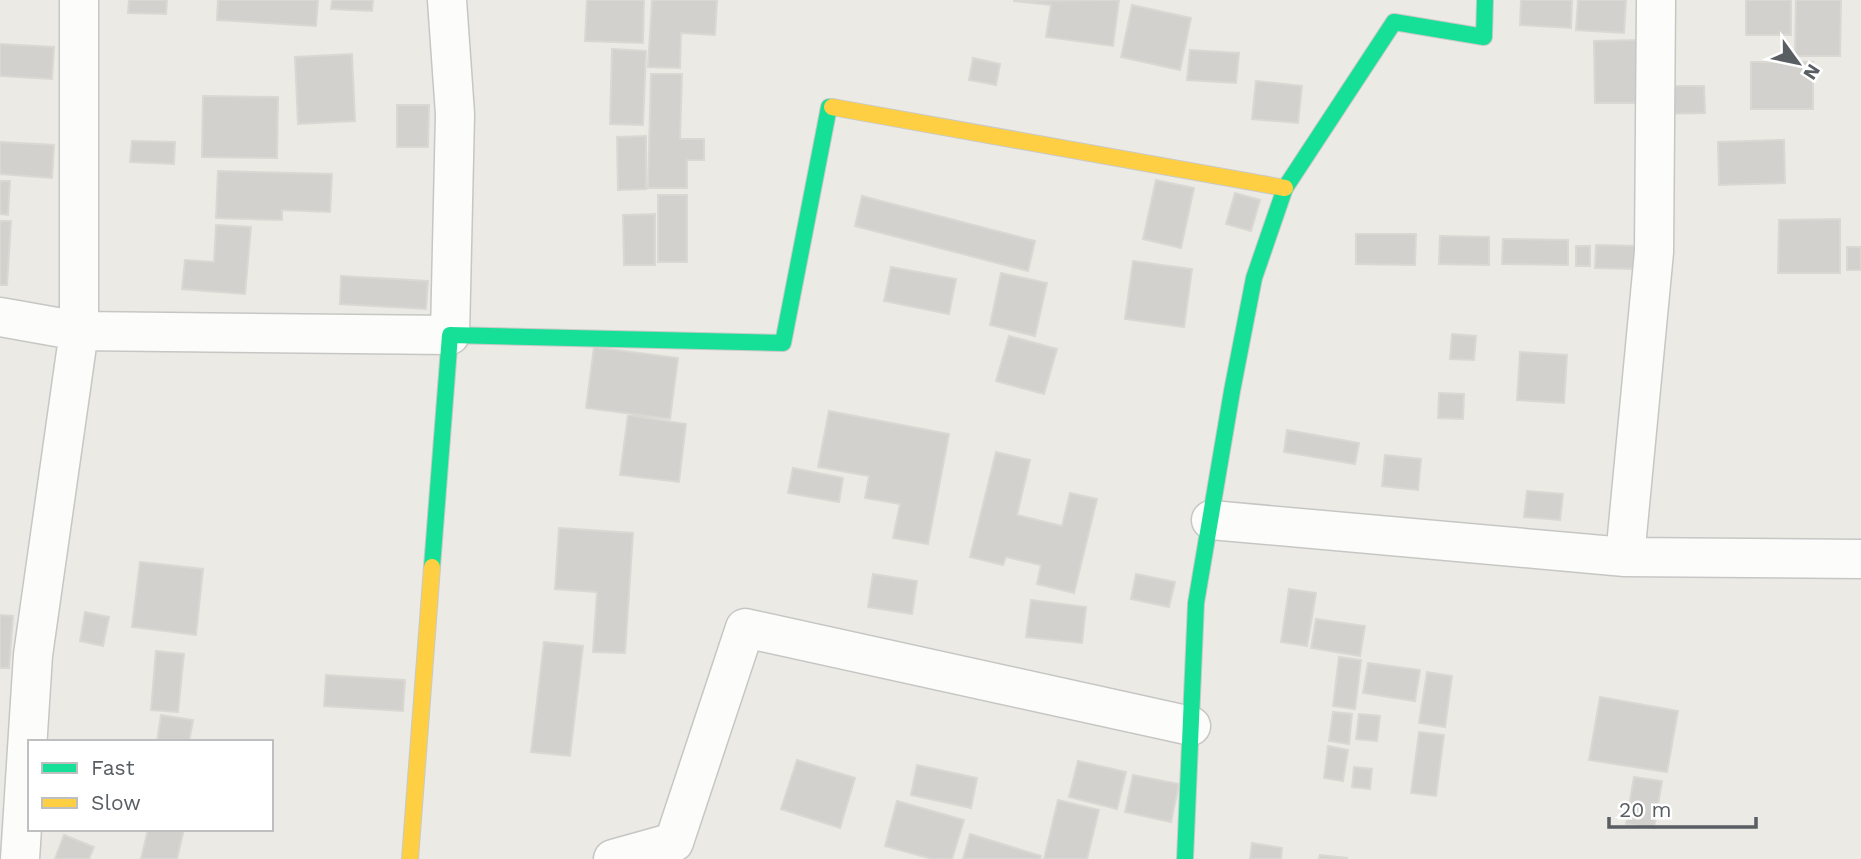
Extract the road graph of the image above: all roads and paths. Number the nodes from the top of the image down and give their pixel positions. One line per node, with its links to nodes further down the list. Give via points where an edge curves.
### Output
1 (79, 0): 7 (street)
2 (447, 0): 8 (street, via 455,114)
3 (1485, 0): 5 (street, via 1484,37 1394,22)
4 (1656, 0): 10 (street, via 1654,252)
5 (1284, 188): 8 (street, via 829,107 783,343); 9 (street, via 1254,278)
6 (0, 317): 7 (street)
7 (79, 331): 8 (street); 13 (street, via 33,655)
8 (450, 335): 14 (street)
9 (1210, 520): 10 (street); 12 (street, via 1196,603)
10 (1625, 557): 11 (street)
11 (1861, 559)
12 (1191, 726): 15 (street, via 745,628 674,842); 16 (street)
13 (20, 859)
14 (410, 859)
15 (613, 859)
16 (1185, 859)

